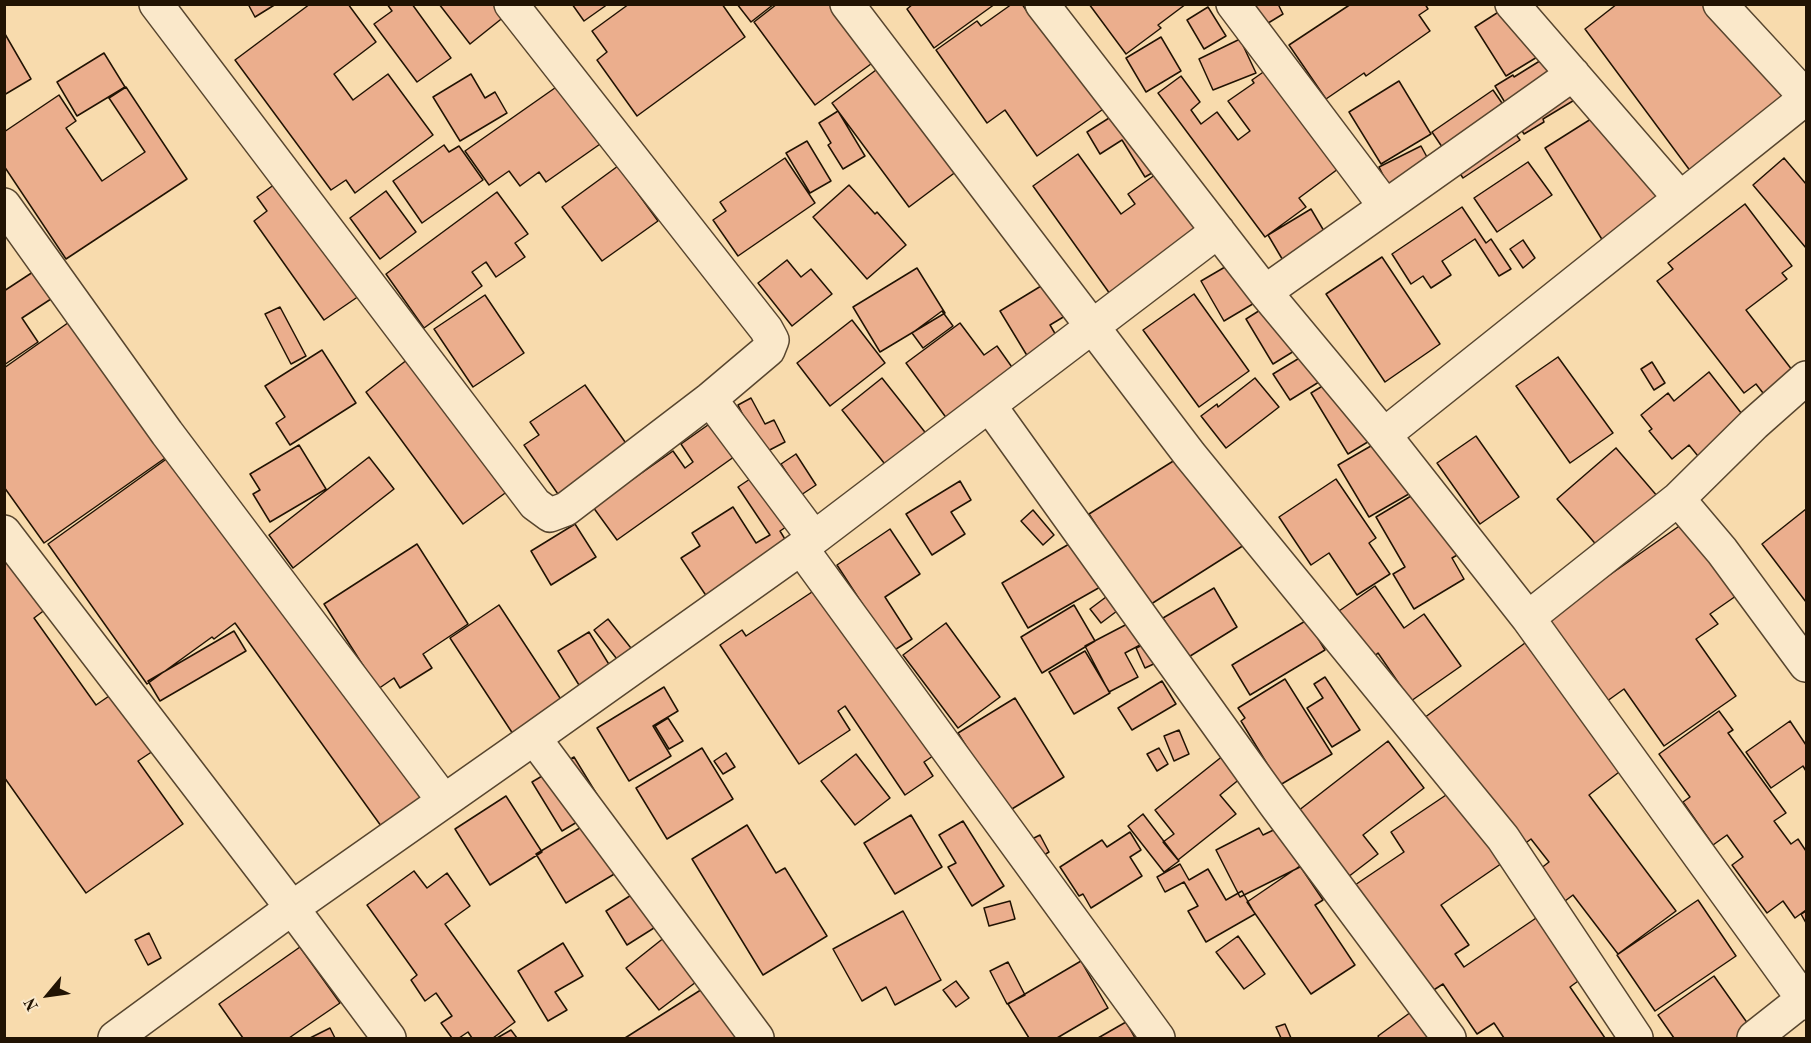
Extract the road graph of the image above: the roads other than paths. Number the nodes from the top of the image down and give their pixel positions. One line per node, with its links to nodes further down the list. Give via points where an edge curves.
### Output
1 (156, 4): 17 (street, via 535,504 550,515 566,509)
2 (511, 4): 17 (street, via 772,340 768,350)
3 (848, 4): 15 (street)
4 (1042, 4): 13 (street)
5 (1233, 4): 12 (street)
6 (1512, 4): 8 (street)
7 (1720, 4): 9 (street)
8 (1573, 74): 10 (street); 12 (street)
9 (1806, 97): 10 (street)
10 (1680, 198): 19 (street)
11 (4, 206): 26 (street, via 167,432)
12 (1385, 206): 14 (street)
13 (1218, 231): 14 (street); 15 (street)
14 (1265, 292): 19 (street)
15 (1094, 326): 18 (street); 34 (street, via 1190,455 1503,838)
16 (1806, 378): 20 (street)
17 (710, 399): 22 (street)
18 (989, 405): 22 (street); 33 (street, via 1275,804)
19 (1384, 435): 23 (street)
20 (1678, 498): 23 (street); 24 (street)
21 (4, 532): 27 (street)
22 (807, 543): 25 (street); 32 (street)
23 (1528, 618): 28 (street)
24 (1806, 665)
25 (534, 738): 26 (street); 31 (street)
26 (444, 801): 27 (street)
27 (292, 908): 29 (street); 30 (street)
28 (1806, 1000): 35 (street)
29 (115, 1038)
30 (388, 1038)
31 (757, 1038)
32 (1158, 1038)
33 (1449, 1038)
34 (1636, 1038)
35 (1754, 1038)

